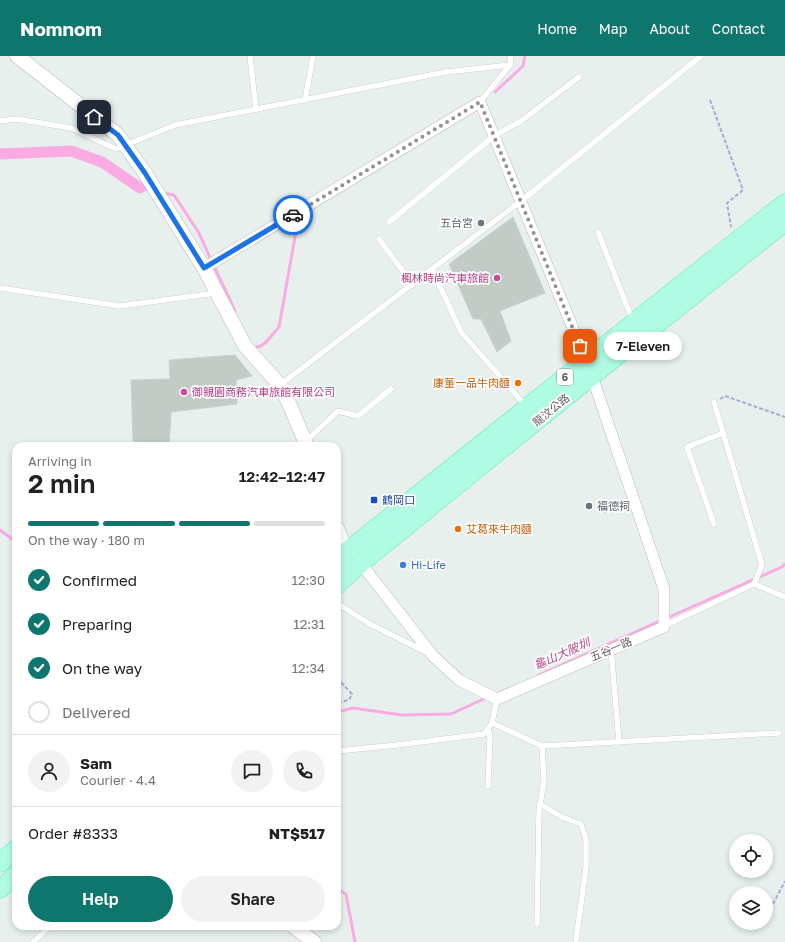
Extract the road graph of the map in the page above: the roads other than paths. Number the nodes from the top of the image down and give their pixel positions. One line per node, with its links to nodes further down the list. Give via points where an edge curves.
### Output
1 (17, 56): 13 (street, via 118,135)
2 (250, 56): 10 (lane)
3 (313, 56): 8 (lane)
4 (511, 56): 6 (lane)
5 (701, 56): 14 (lane)
6 (510, 65): 8 (lane, via 446,72); 9 (lane)
7 (579, 77): 12 (lane, via 521,122)
8 (305, 100): 10 (lane)
9 (480, 102): 12 (street); 20 (street)
10 (256, 110): 13 (lane, via 175,125)
11 (0, 121): 13 (lane, via 17,119 71,128 116,149)
12 (494, 136): 14 (street); 16 (lane)
13 (125, 146): 20 (street)
14 (521, 201): 21 (lane); 26 (street)
15 (785, 204): 25 (main road, 龍汶公路 / 6)
16 (388, 222)
17 (783, 224): 26 (main road, 龍汶公路 / 6)
18 (598, 232): 25 (lane)
19 (379, 239): 22 (lane)
20 (207, 266): 24 (street)
21 (432, 269): 22 (lane); 30 (lane, via 461,332)
22 (413, 285): 27 (lane)
23 (0, 288): 24 (lane, via 120,306)
24 (217, 293): 27 (street, via 245,346)
25 (634, 322): 26 (main road, 龍汶公路 / 6)
26 (589, 368): 30 (main road, 龍汶公路 / 6); 36 (main road, 龍汶公路 / 6); 41 (street, via 664,589)
27 (280, 385): 32 (street)
28 (391, 389): 33 (lane, via 358,416 338,411)
29 (714, 402): 31 (lane)
30 (528, 407): 35 (main road, 龍汶公路 / 6)
31 (723, 433): 34 (lane, via 687,447); 38 (lane, via 762,565)
32 (305, 442)
33 (308, 442)
34 (714, 524)
35 (341, 557): 36 (main road)
36 (362, 563): 37 (main road, 龍汶公路 / 6); 43 (street)
37 (341, 581)
38 (754, 584): 39 (lane); 41 (lane)
39 (785, 597)
40 (341, 606): 43 (lane, via 368,623)
41 (664, 626): 42 (street, 五谷一路)
42 (611, 649): 44 (street, 五谷一路); 47 (lane)
43 (432, 656): 44 (street, via 459,680)
44 (497, 699): 45 (lane)
45 (490, 725): 48 (lane); 49 (lane, via 484,734); 50 (lane)
46 (779, 733): 47 (lane)
47 (619, 742): 48 (lane)
48 (542, 746): 51 (lane, via 544,780)
49 (341, 751)
50 (488, 786)
51 (540, 804): 56 (lane); 59 (lane, via 562,817 581,824 586,839 586,868)
52 (12, 852): 53 (main road)
53 (0, 863)
54 (12, 878): 55 (main road)
55 (0, 889)
56 (537, 924)
57 (46, 930): 60 (lane)
58 (298, 930): 61 (street)
59 (576, 940)
60 (33, 942)
61 (314, 942)

